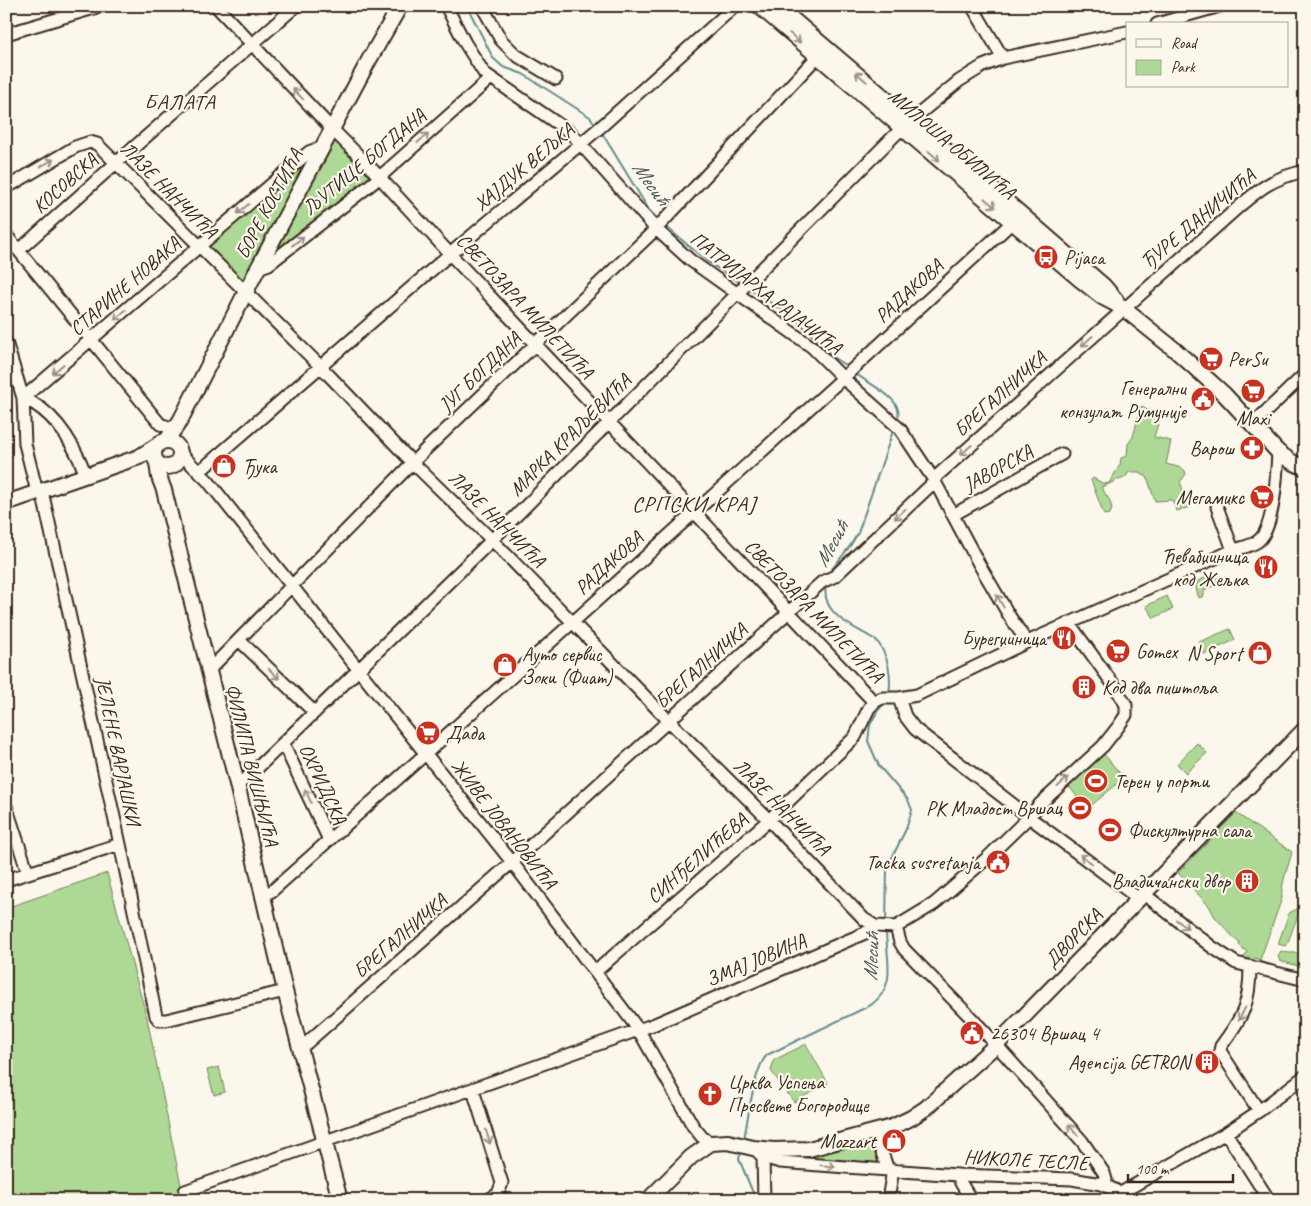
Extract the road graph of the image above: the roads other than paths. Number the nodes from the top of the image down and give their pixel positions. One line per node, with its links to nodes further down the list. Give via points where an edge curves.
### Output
1 (101, 6): 14 (street)
2 (296, 6): 15 (street, КОСОВСКА)
3 (400, 6): 21 (main road, БОРЕ КОСТИЋА)
4 (446, 6): 18 (street, ПАТРИЈАРХА РАЈАЧИЋА, via 478,65)
5 (482, 6): 19 (street, via 500,40 516,55)
6 (735, 6): 22 (street, ХАЈДУК ВЕЉКА)
7 (758, 6): 16 (main road, МИЛОША ОБИЛИЋА, one-way to 16)
8 (778, 6): 20 (main road, МИЛОША ОБИЛИЋА, one-way to 8)
9 (972, 6): 17 (street)
10 (1220, 6): 12 (street)
11 (221, 8): 15 (street, СВЕТОЗАРА МИЛЕТИЋА)
12 (1164, 22)
13 (1126, 32): 17 (street, МАРКА КРАЉЕВИЋА)
14 (6, 34)
15 (252, 45): 21 (street, СВЕТОЗАРА МИЛЕТИЋА, one-way to 15); 24 (street, КОСОВСКА)
16 (817, 57): 20 (main road, МИЛОША ОБИЛИЋА); 29 (street, ЈУГ БОГДАНА)
17 (1003, 58): 20 (street, МАРКА КРАЉЕВИЋА, via 959,81)
18 (490, 78): 22 (street, ПАТРИЈАРХА РАЈАЧИЋА); 26 (street, ЉУТИЦЕ БОГДАНА, one-way to 18)
19 (556, 79)
20 (907, 124): 28 (main road, МИЛОША ОБИЛИЋА); 35 (street, МАРКА КРАЉЕВИЋА)
21 (332, 129): 23 (main road, БОРЕ КОСТИЋА); 26 (street, СВЕТОЗАРА МИЛЕТИЋА)
22 (581, 143): 29 (street, ПАТРИЈАРХА РАЈАЧИЋА); 33 (street, ХАЈДУК ВЕЉКА)
23 (322, 147): 31 (street, СТАРИНЕ НОВАКА, one-way to 31, via 309,152); 34 (main road, БОРЕ КОСТИЋА)
24 (116, 163): 27 (street, ЛАЗЕ НАНЧИЋА, one-way to 24, via 75,147 90,142 97,144); 31 (street, ЛАЗЕ НАНЧИЋА); 32 (street, КОСОВСКА)
25 (1305, 171): 37 (street, ЂУРЕ ДАНИЧИЋА, via 1261,187)
26 (379, 177): 33 (street, СВЕТОЗАРА МИЛЕТИЋА); 34 (street, ЉУТИЦЕ БОГДАНА, one-way to 26, via 269,264)
27 (6, 188)
28 (1017, 218): 37 (main road, МИЛОША ОБИЛИЋА, via 1104,286); 42 (street, РАДАКОВА)
29 (660, 224): 35 (street, ПАТРИЈАРХА РАЈАЧИЋА, via 690,260); 40 (street, ЈУГ БОГДАНА)
30 (6, 235): 32 (street)
31 (198, 247): 36 (street, ЛАЗЕ НАНЧИЋА); 38 (street, СТАРИНЕ НОВАКА, one-way to 38)
32 (19, 250): 38 (street)
33 (450, 254): 40 (street, СВЕТОЗАРА МИЛЕТИЋА); 41 (street, ХАЈДУК ВЕЉКА)
34 (258, 268): 36 (main road, БОРЕ КОСТИЋА)
35 (744, 288): 42 (street, ПАТРИЈАРХА РАЈАЧИЋА, via 807,343); 45 (street, МАРКА КРАЉЕВИЋА)
36 (246, 293): 41 (street, ЛАЗЕ НАНЧИЋА); 48 (main road, БОРЕ КОСТИЋА)
37 (1123, 308): 47 (main road, МИЛОША ОБИЛИЋА, via 1174,349); 58 (street, БРЕГАЛНИЧКА, one-way to 58)
38 (92, 340): 44 (street, СТАРИНЕ НОВАКА, one-way to 44); 46 (street)
39 (6, 342): 44 (street, ЈЕЛЕНЕ ВАРЈАШКИ)
40 (536, 344): 45 (street, СВЕТОЗАРА МИЛЕТИЋА); 54 (street, ЈУГ БОГДАНА)
41 (321, 367): 54 (street, ЛАЗЕ НАНЧИЋА); 56 (street, ХАЈДУК ВЕЉКА)
42 (849, 372): 58 (street, ПАТРИЈАРХА РАЈАЧИЋА, via 896,425); 63 (street, РАДАКОВА)
43 (1305, 374): 47 (street)
44 (23, 398): 57 (street, via 53,418 71,444); 60 (street, ЈЕЛЕНЕ ВАРЈАШКИ, via 26,444)
45 (609, 422): 63 (street, СВЕТОЗАРА МИЛЕТИЋА); 65 (street, МАРКА КРАЉЕВИЋА)
46 (160, 424): 48 (street); 49 (street)
47 (1253, 424): 50 (main road, МИЛОША ОБИЛИЋА)
48 (176, 426): 49 (main road, БОРЕ КОСТИЋА)
49 (170, 451): 52 (main road); 53 (main road, ФИЛИПА ВИШЊИЋА, via 154,453); 53 (main road, via 167,467); 56 (street, ЖИВЕ ЈОВАНОВИЋА); 59 (main road)
50 (1278, 452): 55 (main road, МИЛОША ОБИЛИЋА); 66 (street, via 1276,484 1266,533 1258,541)
51 (1062, 454): 64 (street, ЈАВОРСКА)
52 (139, 457): 53 (main road); 57 (main road)
53 (156, 462): 59 (main road, ФИЛИПА ВИШЊИЋА)
54 (414, 463): 65 (street, ЛАЗЕ НАНЧИЋА); 67 (street, ЈУГ БОГДАНА)
55 (1305, 468)
56 (198, 471): 67 (street, ЖИВЕ ЈОВАНОВИЋА)
57 (86, 475): 60 (main road)
58 (934, 480): 64 (street, ПАТРИЈАРХА РАЈАЧИЋА); 68 (street, БРЕГАЛНИЧКА, one-way to 68, via 835,576 822,582)
59 (164, 490): 73 (main road, ФИЛИПА ВИШЊИЋА)
60 (39, 492): 61 (main road); 86 (street, ЈЕЛЕНЕ ВАРЈАШКИ)
61 (6, 503)
62 (1217, 507): 66 (street)
63 (694, 511): 68 (street, СВЕТОЗАРА МИЛЕТИЋА); 69 (street, РАДАКОВА)
64 (953, 515): 72 (street, ПАТРИЈАРХА РАЈАЧИЋА, one-way to 64)
65 (492, 540): 69 (street, ЛАЗЕ НАНЧИЋА); 74 (street, МАРКА КРАЉЕВИЋА)
66 (1233, 550): 70 (street)
67 (291, 585): 71 (street, ЈУГ БОГДАНА); 74 (street, ЖИВЕ ЈОВАНОВИЋА)
68 (789, 612): 75 (street, СВЕТОЗАРА МИЛЕТИЋА); 77 (street, БРЕГАЛНИЧКА)
69 (572, 623): 77 (street, ЛАЗЕ НАНЧИЋА); 80 (street, РАДАКОВА)
70 (1069, 623): 72 (street); 83 (street, ЗМАЈ ЈОВИНА, one-way to 70, via 1103,746 1126,715 1126,706 1116,688)
71 (239, 640): 73 (street, ЈУГ БОГДАНА); 76 (street, one-way to 76)
72 (1027, 642): 75 (street, via 926,692)
73 (209, 670): 81 (main road, ФИЛИПА ВИШЊИЋА)
74 (358, 671): 76 (street, МАРКА КРАЉЕВИЋА); 80 (street, ЖИВЕ ЈОВАНОВИЋА)
75 (887, 699): 83 (street, СВЕТОЗАРА МИЛЕТИЋА, via 915,729); 84 (street, СИНЂЕЛИЋЕВА, via 869,708 855,736)
76 (314, 712): 79 (street, МАРКА КРАЉЕВИЋА)
77 (669, 721): 84 (street, ЛАЗЕ НАНЧИЋА); 87 (street, БРЕГАЛНИЧКА)
78 (1305, 729): 91 (main road, ДВОРСКА)
79 (283, 743): 81 (street, МАРКА КРАЉЕВИЋА); 85 (street, ОХРИДСКА, one-way to 79)
80 (425, 753): 85 (street, РАДАКОВА); 87 (street, ЖИВЕ ЈОВАНОВИЋА)
81 (237, 784): 90 (main road, ФИЛИПА ВИШЊИЋА)
82 (6, 806): 88 (street)
83 (1029, 817): 91 (street, СВЕТОЗАРА МИЛЕТИЋА, one-way to 83); 92 (street, ЗМАЈ ЈОВИНА, via 934,904)
84 (769, 820): 92 (street, ЛАЗЕ НАНЧИЋА, via 864,919); 94 (street, СИНЂЕЛИЋЕВА)
85 (329, 840): 90 (street, РАДАКОВА)
86 (120, 844): 88 (street); 96 (street, ЈЕЛЕНЕ ВАРЈАШКИ, via 159,1020)
87 (512, 862): 94 (street, ЖИВЕ ЈОВАНОВИЋА); 99 (street, БРЕГАЛНИЧКА)
88 (28, 873): 89 (street)
89 (6, 880)
90 (263, 895): 96 (main road, ФИЛИПА ВИШЊИЋА)
91 (1141, 896): 93 (street, СВЕТОЗАРА МИЛЕТИЋА, one-way to 93, via 1223,955 1236,963); 98 (main road, ДВОРСКА)
92 (886, 927): 97 (street, ЗМАЈ ЈОВИНА); 98 (street, ЛАЗЕ НАНЧИЋА)
93 (1250, 966): 95 (street, СВЕТОЗАРА МИЛЕТИЋА); 102 (street, one-way to 102, via 1245,1010 1220,1051)
94 (594, 972): 97 (street, ЖИВЕ ЈОВАНОВИЋА)
95 (1305, 980)
96 (285, 991): 99 (main road, ФИЛИПА ВИШЊИЋА)
97 (638, 1030): 101 (street, ЗМАЈ ЈОВИНА); 106 (street, ЖИВЕ ЈОВАНОВИЋА, via 693,1126)
98 (996, 1045): 103 (main road, ДВОРСКА, via 926,1108 902,1123); 112 (street, ЛАЗЕ НАНЧИЋА, one-way to 98, via 1106,1177 1089,1150)
99 (301, 1048): 105 (main road, ФИЛИПА ВИШЊИЋА)
100 (1305, 1076): 102 (street, НИКОЛЕ ТЕСЛЕ)
101 (473, 1090): 105 (street, ЗМАЈ ЈОВИНА); 116 (street, one-way to 116, via 502,1183 498,1194)
102 (1259, 1110): 104 (street, НИКОЛЕ ТЕСЛЕ)
103 (875, 1132): 108 (main road, ДВОРСКА, via 815,1148); 110 (street)
104 (1226, 1133): 114 (street, НИКОЛЕ ТЕСЛЕ); 121 (street)
105 (326, 1142): 113 (street, ЗМАЈ ЈОВИНА); 115 (main road, ФИЛИПА ВИШЊИЋА)
106 (711, 1143): 107 (main road, ДВОРСКА); 117 (main road, via 683,1164)
107 (750, 1148): 108 (main road, ДВОРСКА); 109 (street, НИКОЛЕ ТЕСЛЕ, via 780,1162); 118 (street)
108 (794, 1150): 109 (street)
109 (803, 1164): 110 (street, НИКОЛЕ ТЕСЛЕ, one-way to 110)
110 (890, 1170): 111 (street, НИКОЛЕ ТЕСЛЕ); 119 (street)
111 (958, 1175): 112 (street, НИКОЛЕ ТЕСЛЕ, via 1072,1179); 120 (street)
112 (1105, 1186): 114 (street, НИКОЛЕ ТЕСЛЕ)
113 (185, 1191)
114 (1122, 1197)
115 (340, 1200)
116 (488, 1200)
117 (648, 1200)
118 (764, 1200)
119 (888, 1200)
120 (971, 1200)
121 (1269, 1200)

